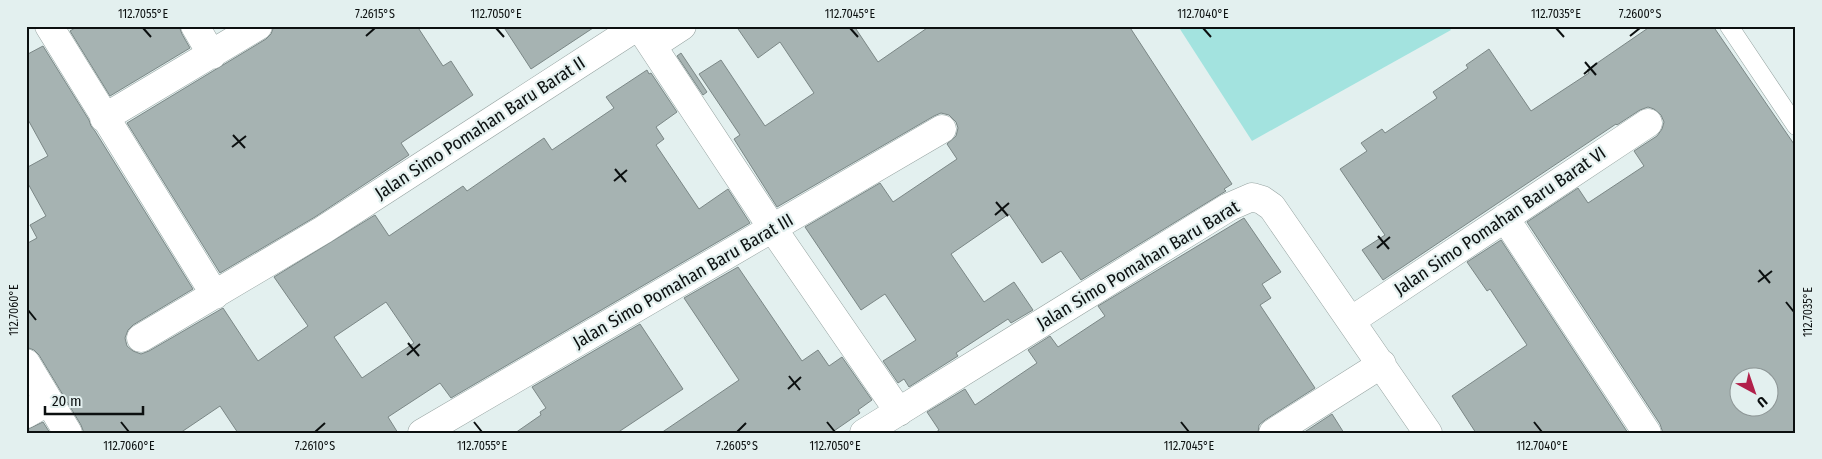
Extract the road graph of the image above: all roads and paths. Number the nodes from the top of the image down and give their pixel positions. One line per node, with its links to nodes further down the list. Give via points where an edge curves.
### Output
1 (49, 26): 8 (street)
2 (195, 26): 7 (street)
3 (258, 26): 7 (street)
4 (682, 26): 6 (street, Jalan Simo Pomahan Baru Barat II)
5 (1729, 26): 10 (lane)
6 (643, 32): 13 (street); 14 (street, Jalan Simo Pomahan Baru Barat II)
7 (212, 55): 8 (street)
8 (104, 118): 14 (street)
9 (1648, 123): 12 (street, Jalan Simo Pomahan Baru Barat VI)
10 (1796, 126)
11 (942, 129): 13 (street, Jalan Simo Pomahan Baru Barat III)
12 (1505, 218): 15 (street, Jalan Simo Pomahan Baru Barat VI); 26 (street)
13 (773, 229): 20 (street); 21 (street, Jalan Simo Pomahan Baru Barat III)
14 (215, 295): 16 (street, Jalan Simo Pomahan Baru Barat II)
15 (1352, 320): 18 (street, Jalan Simo Pomahan Baru Barat); 20 (street, Jalan Simo Pomahan Baru Barat, via 1272,207 1252,197 1229,207)
16 (141, 338)
17 (26, 363): 19 (street)
18 (1382, 364): 24 (street); 25 (street, Jalan Simo Pomahan Baru Barat)
19 (38, 407): 22 (street)
20 (899, 412): 23 (street, Jalan Simo Pomahan Baru Barat)
21 (436, 430)
22 (68, 433)
23 (864, 433)
24 (1273, 433)
25 (1428, 433)
26 (1647, 433)

